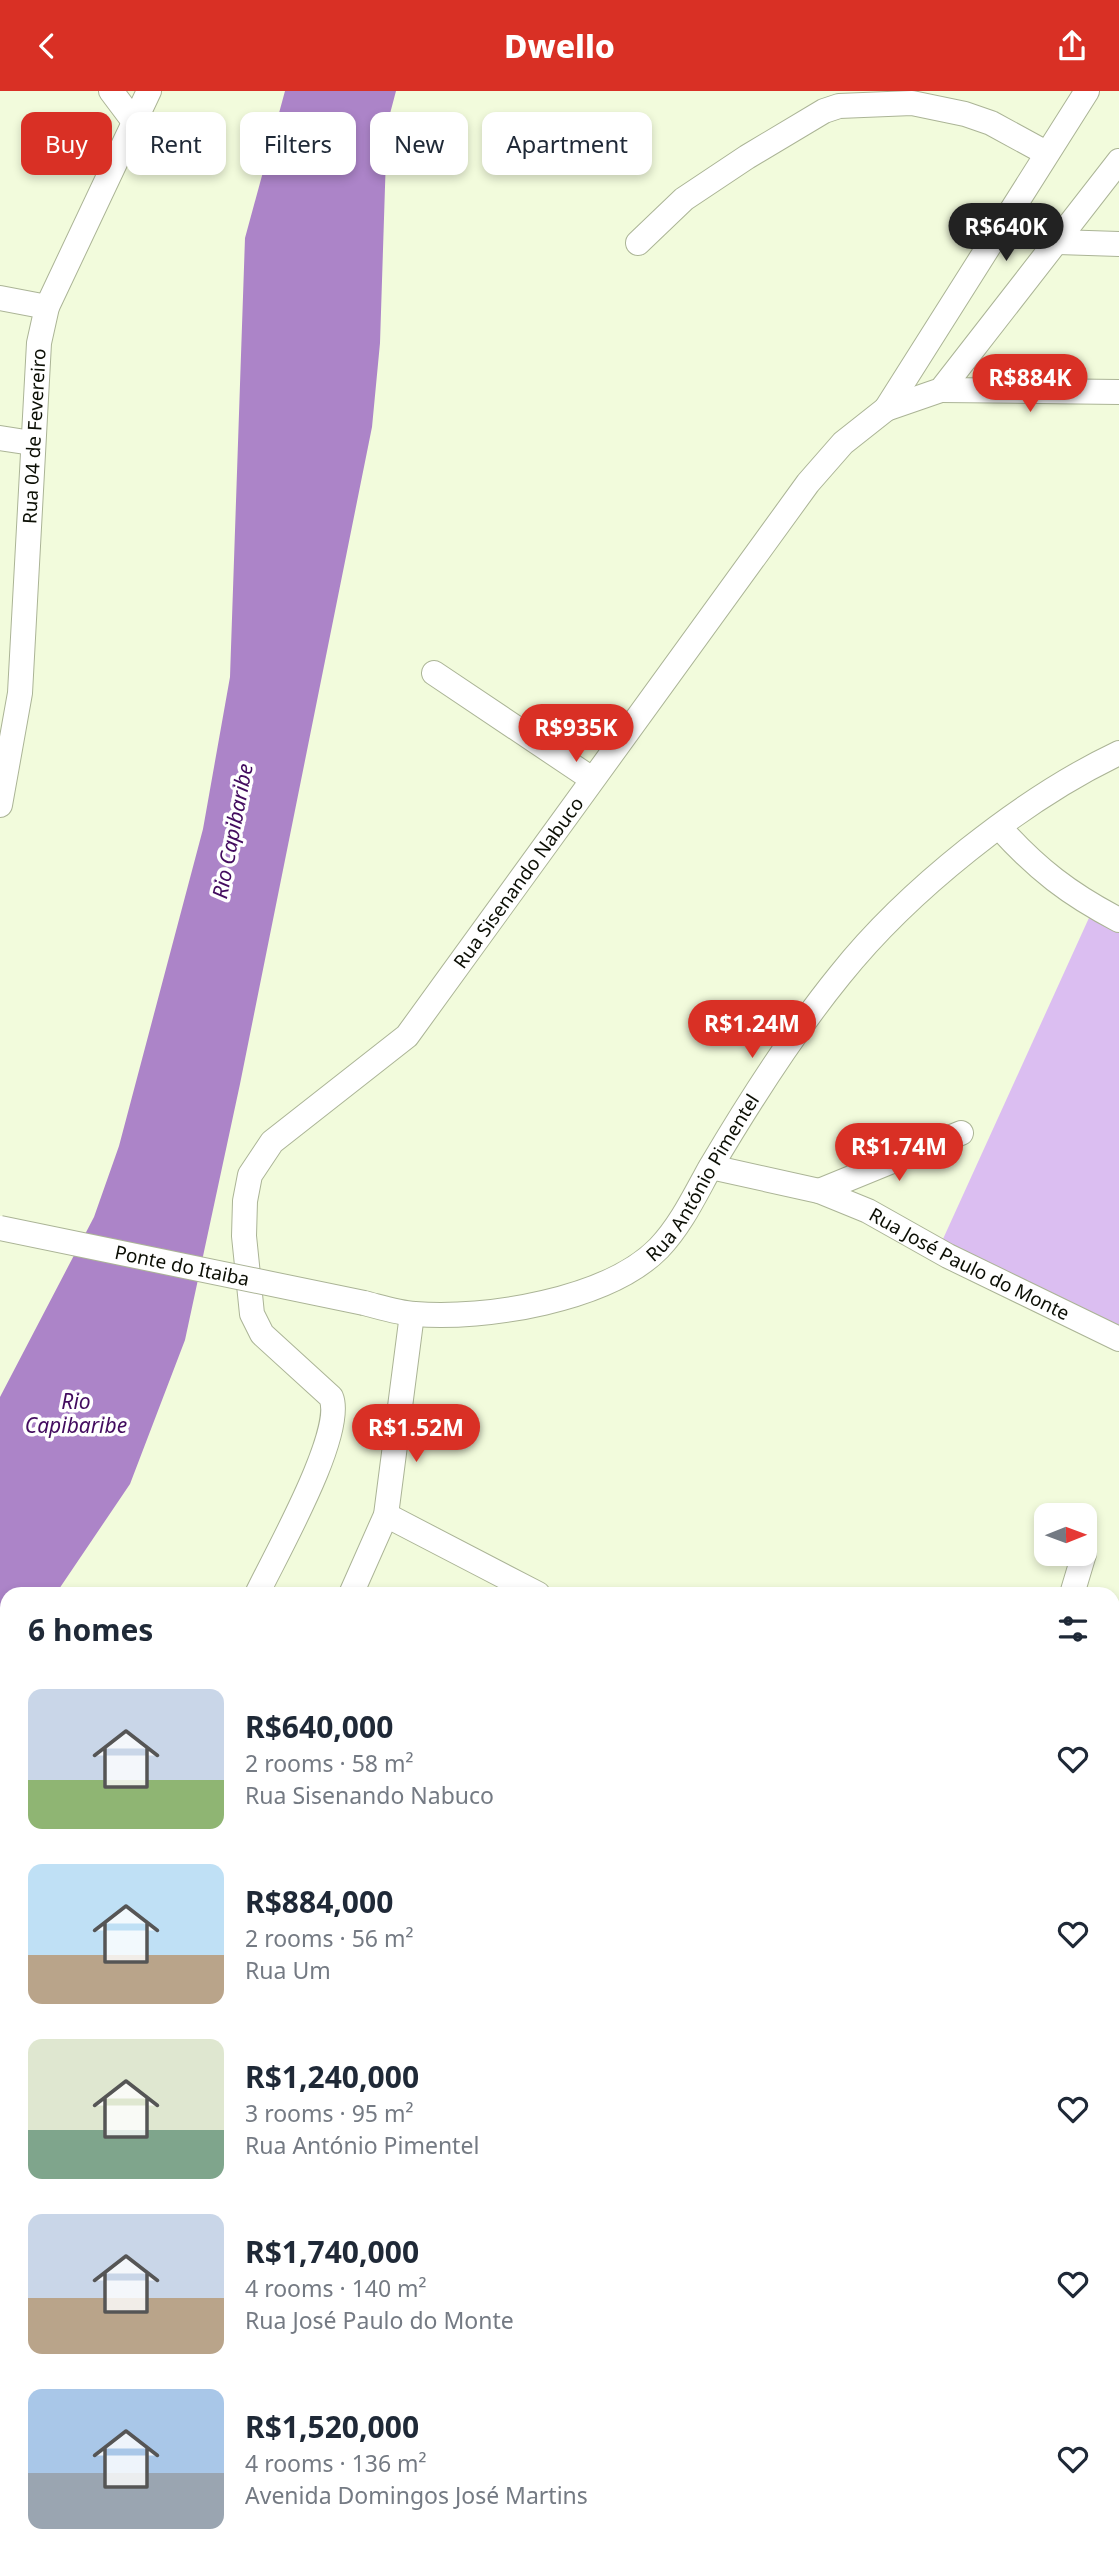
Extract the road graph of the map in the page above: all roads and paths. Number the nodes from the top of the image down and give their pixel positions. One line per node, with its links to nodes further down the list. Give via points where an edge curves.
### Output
1 (111, 91): 4 (street)
2 (149, 91): 5 (street, Rua 04 de Fevereiro)
3 (1087, 91): 7 (street)
4 (127, 112)
5 (140, 112)
6 (126, 142): 13 (street, Rua 04 de Fevereiro)
7 (1046, 153): 9 (street, via 965,114 912,103 839,106 747,157 684,199); 16 (street)
8 (1119, 161): 10 (street)
9 (638, 243)
10 (1058, 243): 11 (street); 14 (street)
11 (1119, 244)
12 (0, 298): 13 (street)
13 (47, 307): 18 (street, Rua 04 de Fevereiro, via 39,343)
14 (941, 390): 15 (street); 16 (street, Rua Sisenando Nabuco)
15 (1119, 392)
16 (886, 409): 22 (street, Rua Sisenando Nabuco, via 843,443 808,483)
17 (0, 438): 18 (street)
18 (32, 443): 20 (street, Rua 04 de Fevereiro)
19 (434, 673): 22 (street)
20 (10, 691): 23 (street, Rua 04 de Fevereiro)
21 (1119, 753): 24 (street, Rua António Pimentel, via 1091,766)
22 (592, 779): 35 (street, Rua Sisenando Nabuco, via 407,1036 281,1133 250,1175 244,1236 252,1314 271,1343 331,1397 335,1410 331,1435)
23 (0, 805)
24 (1000, 828): 25 (street, via 1045,874); 27 (street, Rua António Pimentel, via 894,916 840,975)
25 (1119, 920)
26 (961, 1133): 28 (street)
27 (711, 1167): 28 (street, Rua José Paulo do Monte); 31 (street, Rua António Pimentel, via 660,1246 647,1259 604,1282 547,1301 493,1311)
28 (819, 1191): 32 (street, Rua José Paulo do Monte, via 868,1211 948,1256)
29 (0, 1228): 30 (street, Ponte do Itaiba, bridge)
30 (364, 1303): 31 (street, Rua António Pimentel)
31 (412, 1314): 33 (street)
32 (1119, 1339)
33 (386, 1515): 36 (street); 37 (street)
34 (1080, 1566): 38 (street)
35 (260, 1587)
36 (354, 1587)
37 (525, 1587)
38 (1074, 1587)

